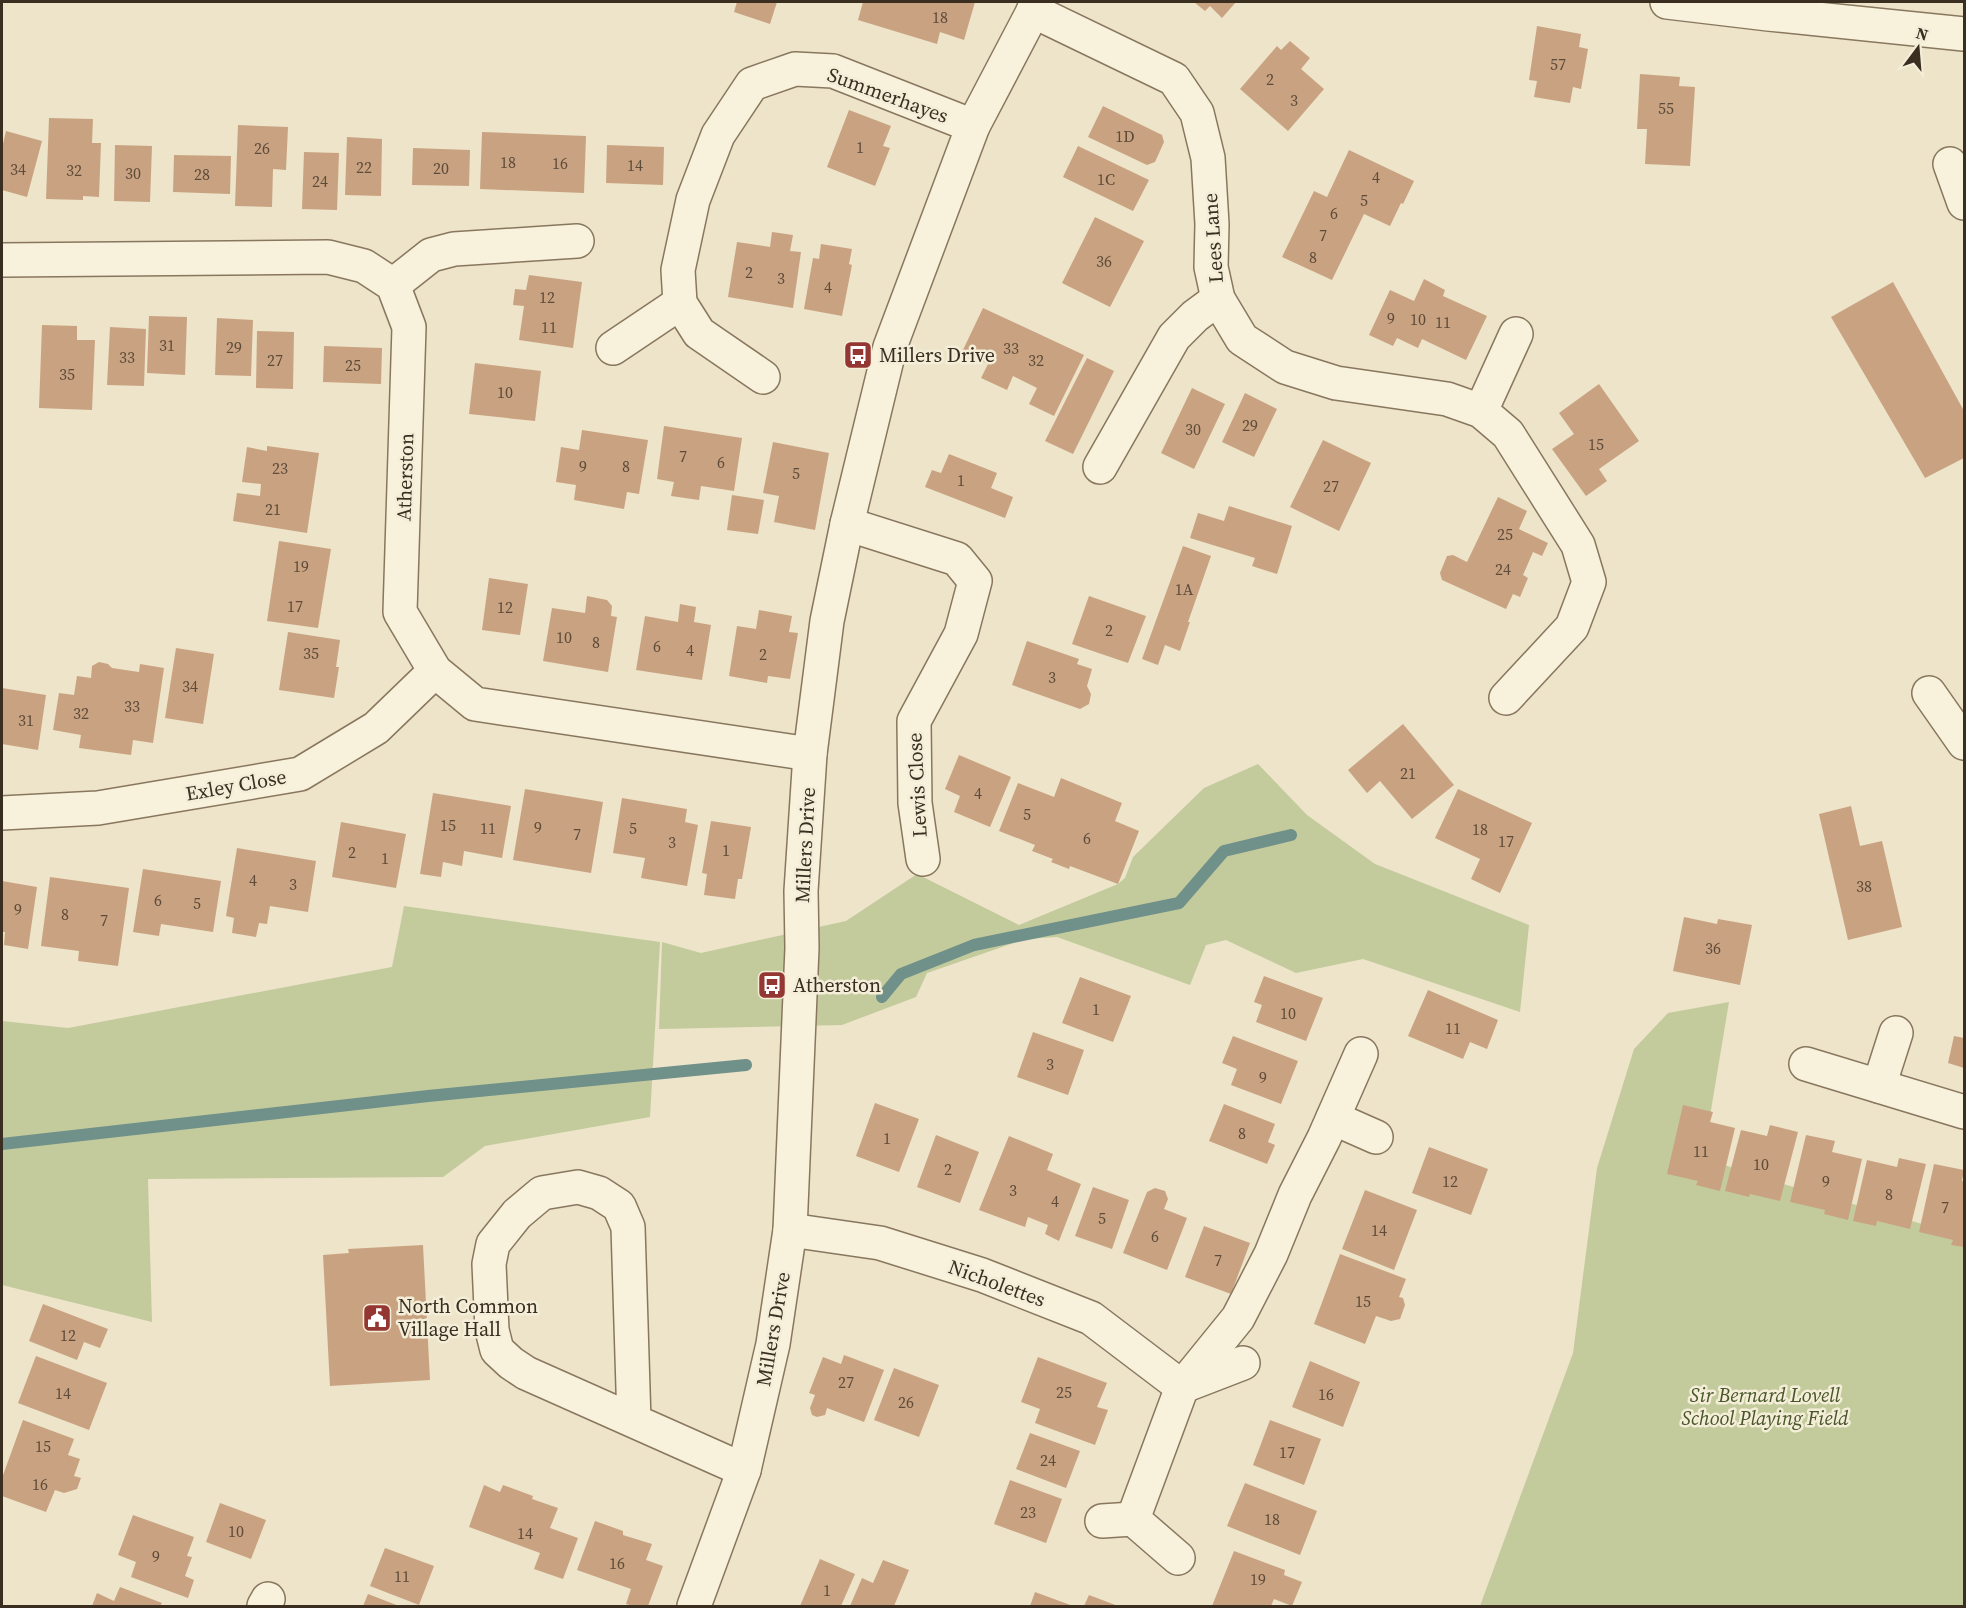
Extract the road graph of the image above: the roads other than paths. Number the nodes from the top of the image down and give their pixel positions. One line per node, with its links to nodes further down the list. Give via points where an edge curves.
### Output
1 (1667, 2): 3 (street)
2 (1035, 6): 4 (street, Millers Drive); 10 (street, Lees Lane, via 1174,79 1197,113 1208,158 1211,267)
3 (1965, 34)
4 (973, 126): 11 (street, Summerhayes, via 833,71 795,69 752,84 718,135 693,200 678,270); 17 (street, Millers Drive, via 890,347)
5 (1950, 164): 6 (street)
6 (1965, 203)
7 (577, 241): 9 (street, via 454,249 431,255)
8 (2, 260): 9 (street, via 328,257 364,266)
9 (393, 285): 18 (street, Atherston, via 410,327 400,612)
10 (1218, 298): 15 (street, Lees Lane, via 1242,339 1285,367 1336,383 1447,399); 16 (street, via 1174,337)
11 (680, 303): 13 (street); 14 (street, Summerhayes, via 699,333)
12 (1516, 334): 15 (street)
13 (613, 348)
14 (763, 377)
15 (1481, 411): 20 (street, Lees Lane, via 1508,434 1578,544 1589,582 1572,627)
16 (1100, 467)
17 (847, 524): 22 (street, Millers Drive, via 827,621); 24 (street, Lewis Close, via 957,559 975,581 961,634 914,721 915,803)
18 (435, 671): 22 (street, Atherston, via 474,704); 23 (street, Exley Close, via 376,728 300,774 98,808)
19 (1929, 693): 21 (street)
20 (1506, 699)
21 (1965, 743)
22 (810, 754): 32 (street, Millers Drive, via 801,891)
23 (2, 813)
24 (922, 859)
25 (1896, 1033): 28 (street)
26 (1361, 1054): 30 (street)
27 (1806, 1064): 28 (street)
28 (1879, 1086): 29 (street)
29 (1965, 1112)
30 (1333, 1118): 31 (street); 34 (street, via 1238,1318)
31 (1377, 1137)
32 (790, 1230): 34 (street, Nicholettes, via 880,1243 982,1275 1091,1318); 36 (street, Millers Drive, via 773,1344)
33 (1243, 1363): 34 (street)
34 (1182, 1387): 37 (street, via 1117,1520)
35 (634, 1421): 35 (street, via 526,1373 497,1350 492,1330 489,1264 493,1244 517,1214 542,1193 578,1187 599,1193 620,1206 628,1227); 36 (street)
36 (744, 1470): 38 (street, Millers Drive)
37 (1178, 1558)
38 (694, 1606)

